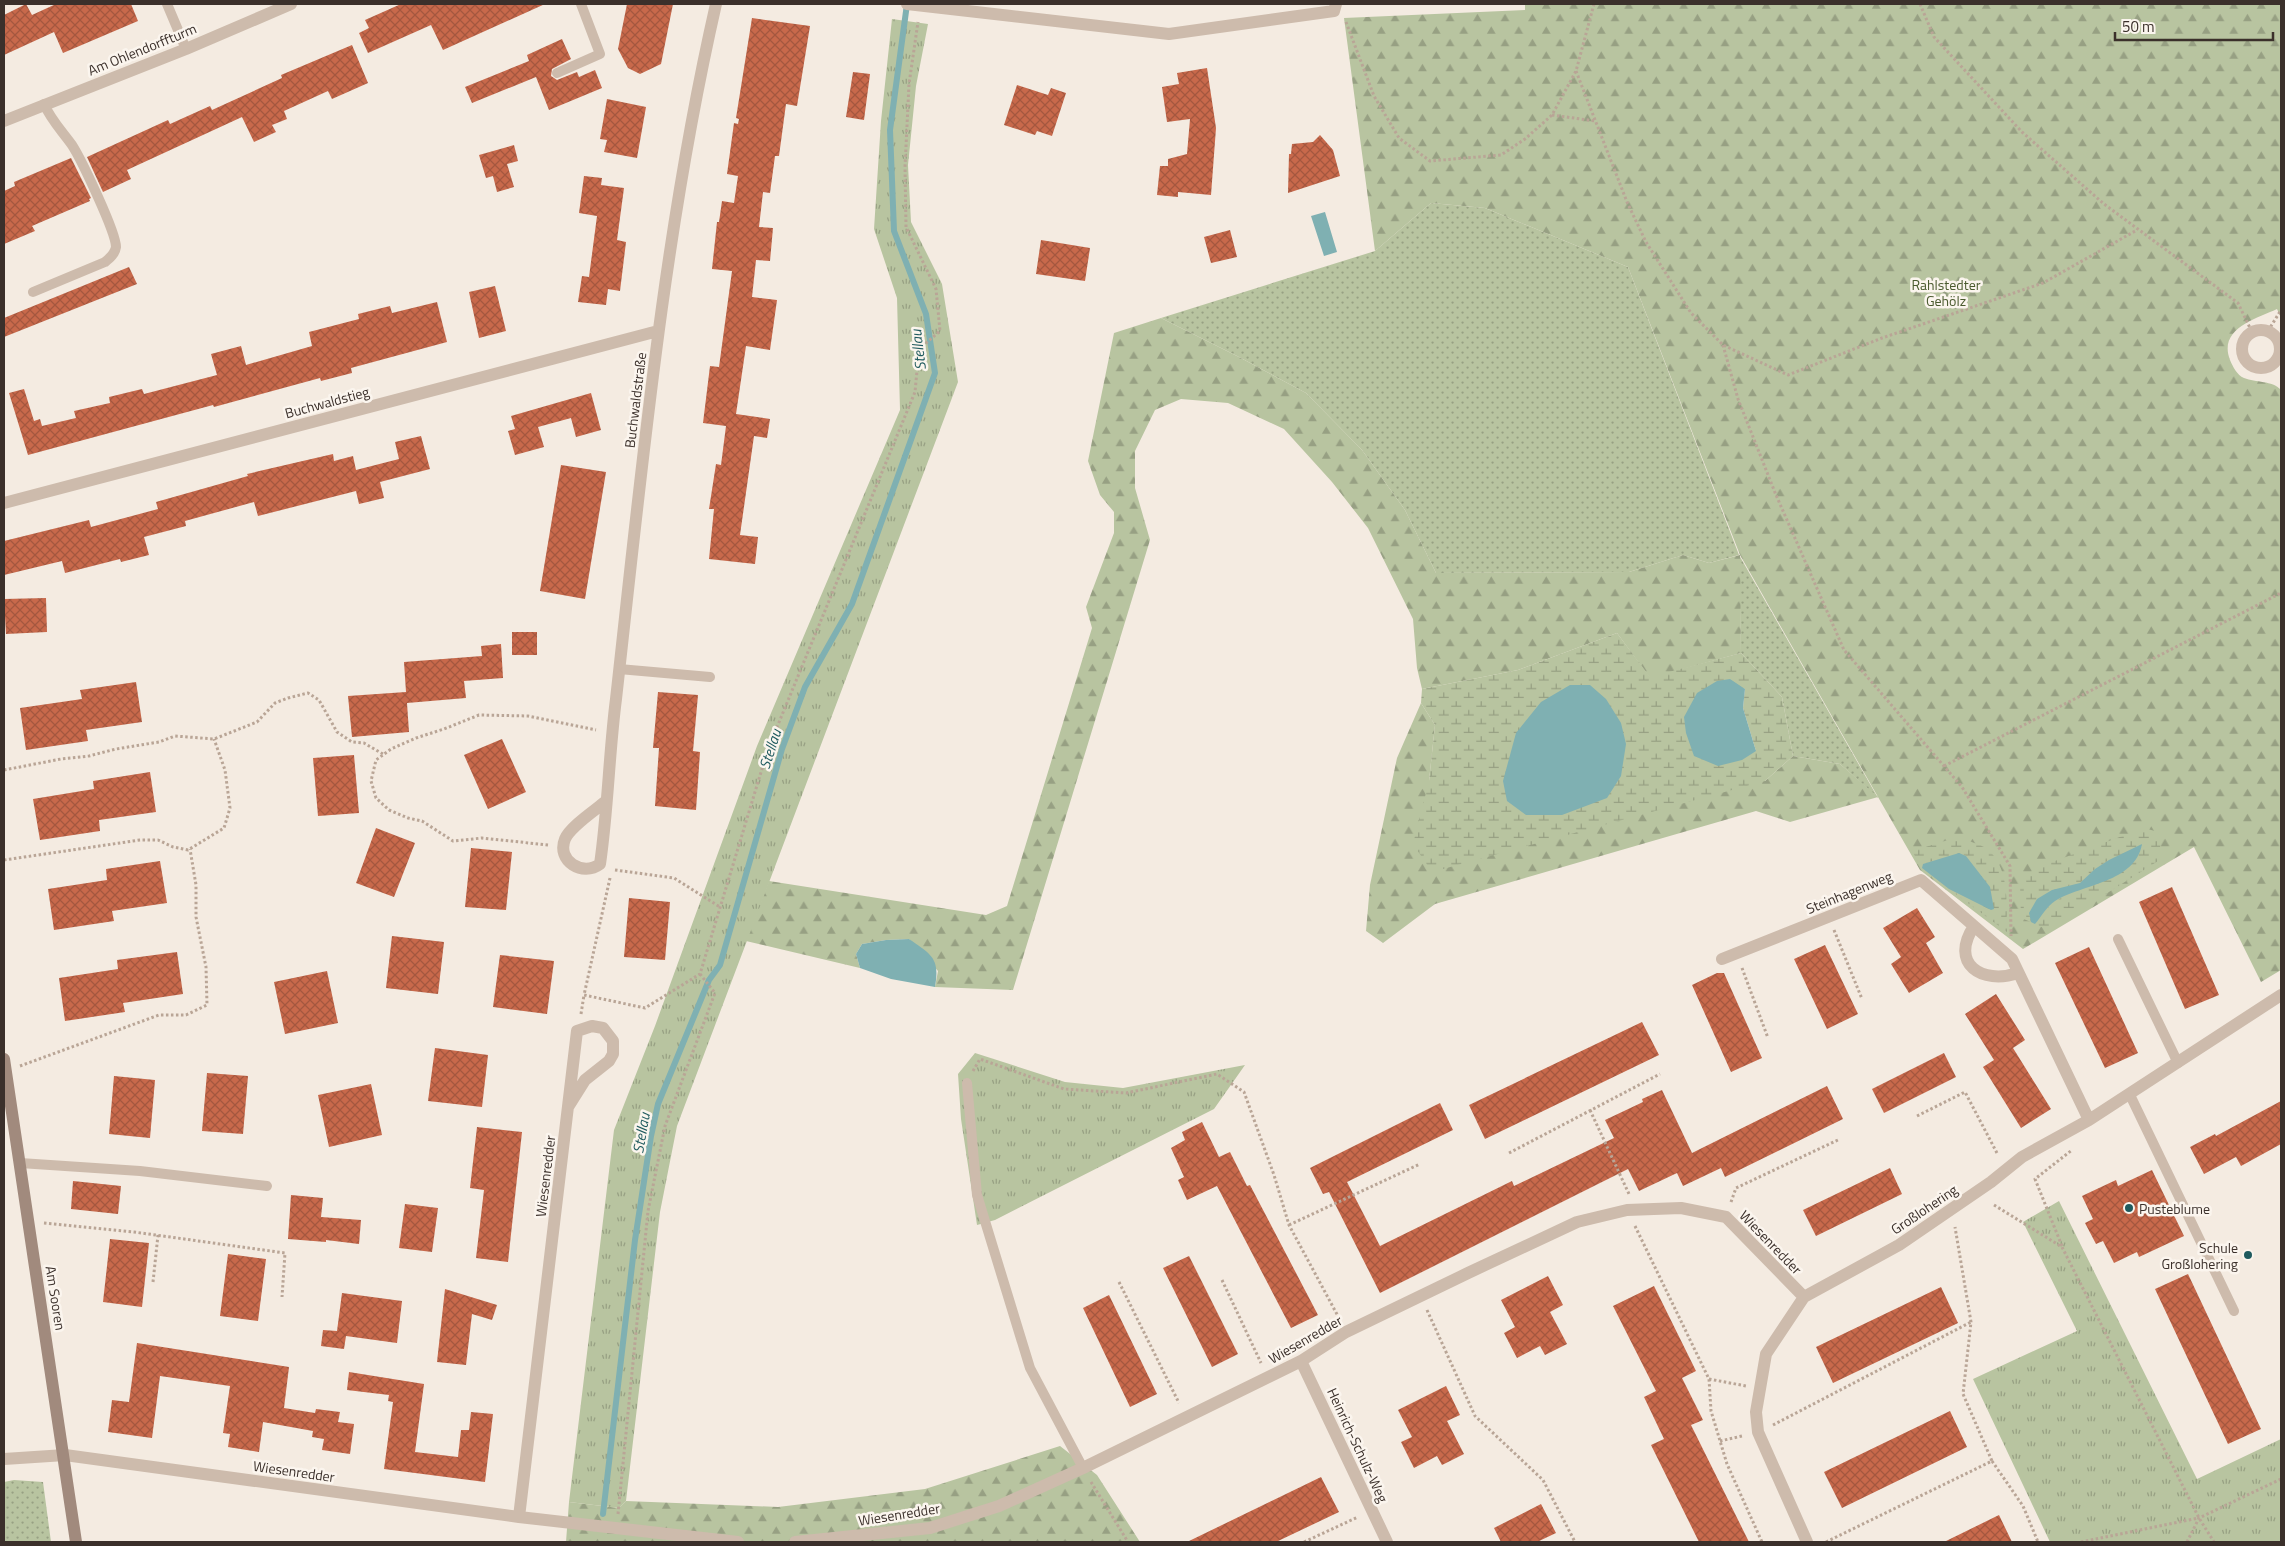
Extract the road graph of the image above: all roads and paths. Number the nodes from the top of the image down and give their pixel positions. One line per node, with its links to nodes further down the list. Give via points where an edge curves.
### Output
1 (168, 4): 10 (lane)
2 (291, 4): 10 (street, Am Ohlendorffturm)
3 (581, 4): 12 (lane, via 600,54)
4 (716, 4): 20 (street, Buchwaldstraße, via 696,91)
5 (907, 4): 8 (street)
6 (1594, 4): 11 (path)
7 (1920, 4): 17 (path, via 1934,37 2022,132)
8 (920, 6): 9 (street, via 1169,34); 38 (path, via 909,84 906,227 936,289 940,330 919,349 916,392 768,749)
9 (1335, 8): 14 (path, via 1345,20 1374,96 1399,138 1430,161 1502,155)
10 (186, 49): 13 (street, Am Ohlendorffturm)
11 (1576, 71): 14 (path); 16 (path)
12 (557, 73)
13 (44, 104): 15 (street, Am Ohlendorffturm); 18 (lane, via 73,148 112,230 116,250 105,262)
14 (1552, 115): 16 (path)
15 (4, 121)
16 (1595, 121): 23 (path, via 1646,242 1691,313)
17 (2137, 230): 22 (path, via 2238,303); 23 (path, via 2043,283 1788,374)
18 (33, 292)
19 (2281, 310): 21 (path)
20 (658, 331): 25 (street, Buchwaldstieg); 27 (street, Buchwaldstraße)
21 (2268, 331): 22 (street); 24 (street, via 2276,336 2281,346)
22 (2252, 332): 24 (street, via 2243,341 2244,359 2260,369)
23 (1723, 345): 32 (path, via 1738,400 1844,650)
24 (2279, 365)
25 (4, 503)
26 (2281, 593): 32 (path)
27 (619, 669): 28 (lane); 29 (street, Buchwaldstraße)
28 (710, 677)
29 (612, 733): 31 (path, via 528,716 479,715); 34 (street, Buchwaldstraße)
30 (214, 740): 31 (path, via 257,722 275,703 308,694 319,700 337,732 352,742 364,743); 33 (path, via 176,736 89,756); 36 (path, via 225,770 230,808 224,828)
31 (383, 754): 35 (path, via 376,760 371,781 376,798 389,810 422,820 453,840 482,838)
32 (1944, 766): 44 (path, via 1962,787 2010,866)
33 (4, 770)
34 (605, 802): 34 (street, Buchwaldstraße, via 600,864 587,869 578,868 564,854 566,837)
35 (542, 845)
36 (190, 850): 37 (path, via 173,848 158,840 140,840); 51 (path, via 196,885 196,918 206,967 206,1005 186,1015 158,1016)
37 (4, 860)
38 (720, 907): 46 (path); 46 (path, via 674,878 612,870 584,995 645,1008)
39 (1828, 917): 40 (street, Steinhagenweg, via 1922,880); 42 (street, Steinhagenweg); 48 (path)
40 (1974, 926): 44 (street, Steinhagenweg); 45 (street, via 1965,948 1970,965 1976,972 1993,977)
41 (2118, 939): 50 (lane)
42 (1737, 953): 43 (street, Steinhagenweg); 49 (path)
43 (1722, 959)
44 (2012, 960): 45 (street, Steinhagenweg)
45 (2018, 973): 58 (street, Steinhagenweg)
46 (700, 974): 98 (path, via 715,992 665,1126 648,1211)
47 (2281, 996): 50 (street, Großlohering)
48 (1862, 999)
49 (1768, 1038)
50 (2178, 1063): 54 (street, Großlohering)
51 (5, 1065): 62 (street, Am Sooren)
52 (1660, 1074): 56 (path)
53 (966, 1083): 71 (path, via 980,1059 1064,1088 1126,1093 1217,1074 1244,1092); 93 (lane, via 977,1195 1030,1368)
54 (2130, 1094): 58 (street, Großlohering); 80 (lane)
55 (568, 1107): 55 (street, Wiesenredder, via 585,1080 613,1054 613,1041 603,1028 592,1026 577,1031); 96 (street, Wiesenredder)
56 (1590, 1110): 61 (path); 67 (path)
57 (1917, 1116): 64 (path, via 1966,1092)
58 (2089, 1120): 64 (street, Großlohering, via 2022,1157)
59 (1840, 1139): 69 (path, via 1736,1188)
60 (2077, 1146): 73 (path, via 2035,1179)
61 (1509, 1153)
62 (20, 1163): 65 (lane); 70 (street, Am Sooren)
63 (1420, 1164): 71 (path)
64 (2006, 1170): 68 (street, Großlohering)
65 (267, 1186)
66 (1994, 1205): 73 (path)
67 (1632, 1209): 69 (street, Wiesenredder, via 1681,1208); 77 (street, Wiesenredder, via 1577,1222); 85 (path)
68 (1951, 1209): 79 (street, Großlohering, via 1899,1245); 81 (path)
69 (1726, 1217): 79 (street, Wiesenredder)
70 (28, 1221): 72 (path); 90 (street, Am Sooren)
71 (1288, 1225): 82 (path)
72 (158, 1235): 75 (path); 78 (path, via 285,1253)
73 (2062, 1247): 97 (path)
74 (1222, 1280): 84 (path)
75 (153, 1282)
76 (1119, 1282): 87 (path)
77 (1420, 1296): 82 (street, Wiesenredder); 105 (path, via 1475,1416 1543,1480)
78 (282, 1297)
79 (1804, 1297): 86 (street, Großlohering, via 1766,1354)
80 (2234, 1311)
81 (1971, 1322): 88 (path); 92 (path, via 1963,1394)
82 (1346, 1332): 83 (street, Wiesenredder)
83 (1302, 1360): 84 (street, Wiesenredder); 95 (street, Heinrich-Schulz-Weg)
84 (1268, 1377): 87 (street, Wiesenredder)
85 (1709, 1379): 86 (path); 89 (path, via 1711,1411)
86 (1760, 1389): 88 (street, Großlohering, via 1756,1412)
87 (1186, 1417): 93 (street, Wiesenredder)
88 (1758, 1432): 89 (path); 107 (street, Großlohering)
89 (1720, 1441): 106 (path)
90 (65, 1455): 91 (street, Wiesenredder); 96 (street, Wiesenredder); 99 (street, Am Sooren)
91 (4, 1459)
92 (1992, 1461): 108 (path); 109 (path, via 2023,1506)
93 (1083, 1468): 101 (street, Wiesenredder, via 999,1506 930,1528); 102 (path)
94 (2281, 1479): 97 (path)
95 (1372, 1511): 103 (path); 104 (street, Heinrich-Schulz-Weg)
96 (519, 1517): 98 (street, Wiesenredder)
97 (2199, 1518): 110 (path); 111 (path); 112 (path)
98 (617, 1528): 100 (street, Wiesenredder)
99 (76, 1542)
100 (738, 1542)
101 (795, 1542)
102 (1128, 1542)
103 (1304, 1542)
104 (1386, 1542)
105 (1574, 1542)
106 (1762, 1542)
107 (1807, 1542)
108 (1826, 1542)
109 (2038, 1542)
110 (2081, 1542)
111 (2188, 1542)
112 (2214, 1542)

